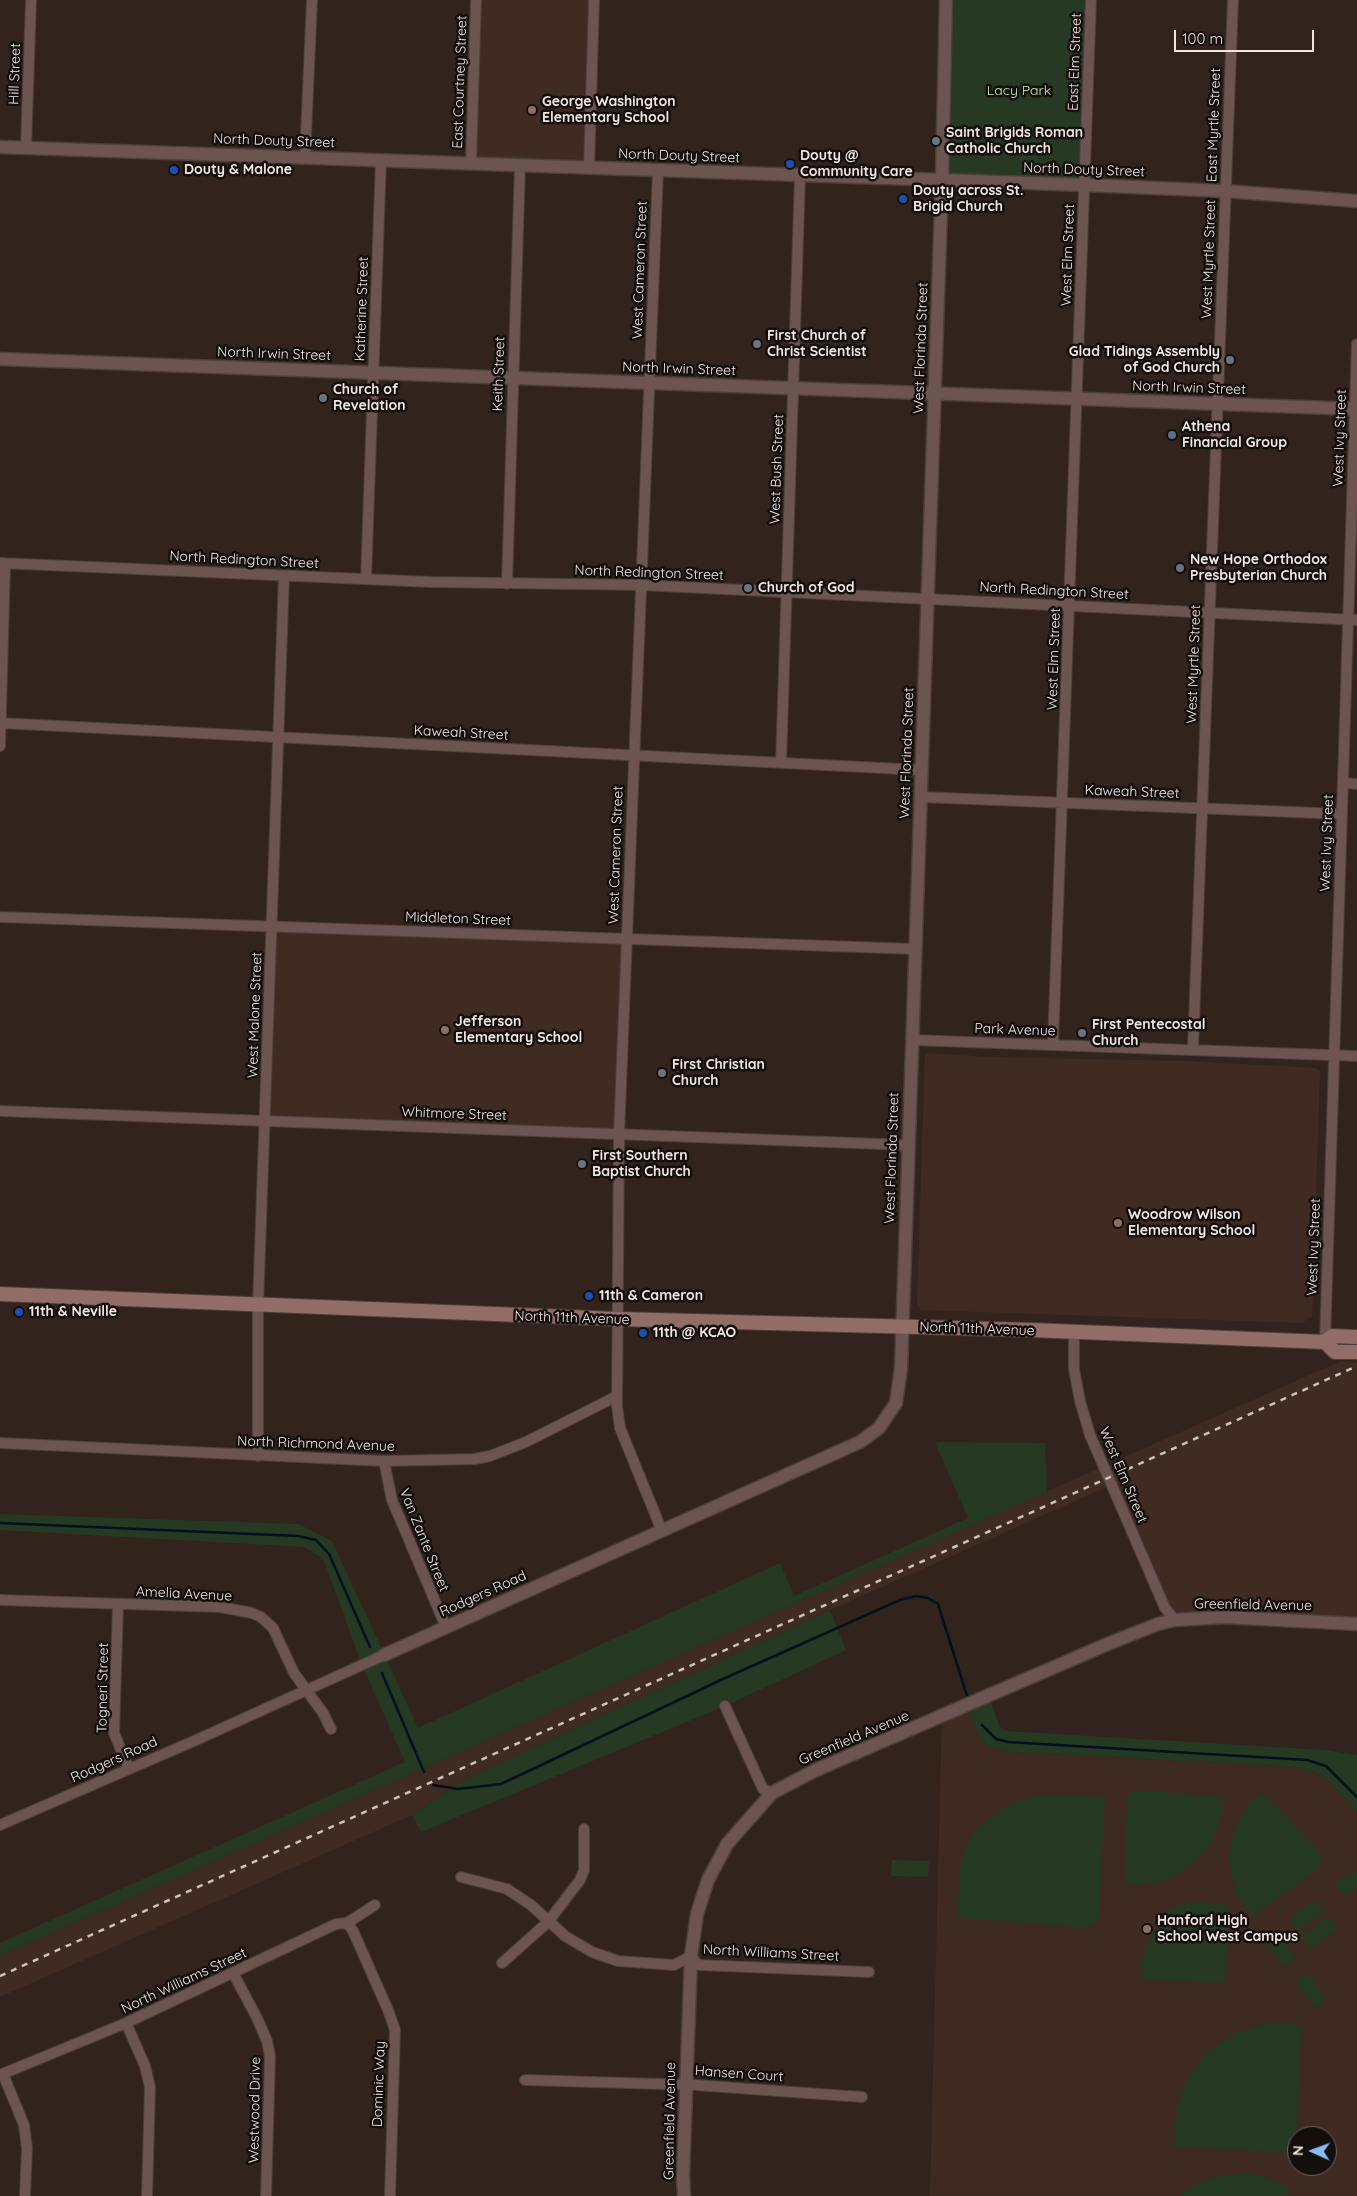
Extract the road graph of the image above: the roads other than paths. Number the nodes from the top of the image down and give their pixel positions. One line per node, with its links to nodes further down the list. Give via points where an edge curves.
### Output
1 (31, 0): 9 (street, Hill Street)
2 (312, 0): 10 (street)
3 (476, 0): 12 (street, East Courtney Street)
4 (594, 0): 14 (street)
5 (946, 0): 17 (street, West Florinda Street)
6 (1091, 0): 18 (street, East Elm Street)
7 (1233, 0): 19 (street, East Myrtle Street)
8 (0, 147): 9 (street, North Douty Street)
9 (26, 148): 10 (street, North Douty Street)
10 (305, 157): 11 (street, North Douty Street)
11 (381, 160): 12 (street, North Douty Street); 23 (street, Katherine Street)
12 (471, 164): 13 (street, North Douty Street)
13 (520, 166): 14 (street, North Douty Street); 24 (street, Keith Street)
14 (589, 168): 15 (street, North Douty Street)
15 (658, 171): 16 (street, North Douty Street); 25 (street, West Cameron Street)
16 (800, 176): 17 (street, North Douty Street); 26 (street, West Bush Street)
17 (942, 180): 18 (street, North Douty Street); 27 (street, West Florinda Street)
18 (1085, 185): 19 (street, North Douty Street); 28 (street, West Elm Street)
19 (1225, 191): 20 (street, North Douty Street); 29 (street, West Myrtle Street)
20 (1357, 201)
21 (1357, 344): 30 (street, West Ivy Street)
22 (0, 360): 23 (street, North Irwin Street)
23 (373, 373): 24 (street, North Irwin Street); 33 (street, Katherine Street)
24 (513, 378): 25 (street, North Irwin Street); 34 (street, Keith Street)
25 (650, 383): 26 (street, North Irwin Street); 35 (street, West Cameron Street)
26 (793, 388): 27 (street, North Irwin Street); 36 (street, West Bush Street)
27 (934, 394): 28 (street, North Irwin Street); 37 (street, West Florinda Street)
28 (1077, 399): 29 (street, North Irwin Street); 38 (street, West Elm Street)
29 (1217, 404): 30 (street, North Irwin Street); 39 (street, West Myrtle Street)
30 (1356, 409): 40 (street, West Ivy Street)
31 (3, 563): 32 (street, North Redington Street); 41 (street)
32 (284, 576): 33 (street, North Redington Street); 42 (street, West Malone Street)
33 (366, 579): 34 (street, North Redington Street)
34 (506, 584): 35 (street, North Redington Street)
35 (641, 586): 36 (street, North Redington Street); 44 (street, West Cameron Street)
36 (786, 592): 37 (street, North Redington Street); 45 (street, West Bush Street)
37 (927, 599): 38 (street, North Redington Street); 46 (street, West Florinda Street)
38 (1069, 605): 39 (street, North Redington Street); 50 (street, West Elm Street)
39 (1210, 612): 40 (street, North Redington Street); 51 (street, West Myrtle Street)
40 (1352, 619): 47 (street, West Ivy Street)
41 (0, 723): 42 (street, Kaweah Street); 43 (street)
42 (278, 737): 44 (street, Kaweah Street); 54 (street, West Malone Street)
43 (0, 746)
44 (634, 756): 45 (street, Kaweah Street); 55 (street, West Cameron Street)
45 (780, 763): 46 (street, Kaweah Street)
46 (921, 770): 49 (street, West Florinda Street)
47 (1343, 783): 48 (street); 52 (street, West Ivy Street)
48 (1357, 784)
49 (920, 797): 50 (street, Kaweah Street); 56 (street, West Florinda Street)
50 (1062, 802): 51 (street, Kaweah Street); 58 (street, West Elm Street)
51 (1202, 808): 52 (street, Kaweah Street); 59 (street, West Myrtle Street)
52 (1342, 814): 60 (street, West Ivy Street)
53 (0, 917): 54 (street, Middleton Street)
54 (272, 926): 55 (street, Middleton Street); 63 (street, West Malone Street)
55 (627, 939): 56 (street, Middleton Street); 64 (street, West Cameron Street)
56 (915, 949): 57 (street, West Florinda Street)
57 (912, 1040): 58 (street, Park Avenue); 65 (street, West Florinda Street)
58 (1054, 1044): 59 (street, Park Avenue, via 1121,1049)
59 (1193, 1048): 60 (street, Park Avenue)
60 (1334, 1054): 61 (street, Park Avenue); 72 (street, West Ivy Street)
61 (1357, 1056)
62 (0, 1111): 63 (street, Whitmore Street)
63 (265, 1121): 64 (street, Whitmore Street); 67 (street, West Malone Street)
64 (619, 1134): 65 (street, Whitmore Street); 68 (street, West Cameron Street)
65 (907, 1145): 69 (street, West Florinda Street)
66 (0, 1294): 67 (main road, North 11th Avenue)
67 (258, 1305): 68 (main road, North 11th Avenue); 76 (street, West Malone Street)
68 (618, 1319): 69 (main road, North 11th Avenue); 74 (street, West Cameron Street)
69 (902, 1327): 70 (main road, North 11th Avenue); 78 (street, Rodgers Road, via 896,1404 879,1428 869,1436)
70 (1074, 1333): 72 (main road, North 11th Avenue); 81 (street, West Elm Street, via 1074,1368 1090,1436 1165,1608)
71 (1357, 1337): 72 (main road, North 11th Avenue, via 1332,1336)
72 (1325, 1342): 73 (main road, North 11th Avenue, via 1336,1352)
73 (1357, 1352)
74 (617, 1396): 77 (street, North Richmond Avenue, via 526,1442 490,1456); 78 (street, West Cameron Street, via 620,1428)
75 (0, 1443): 76 (street, North Richmond Avenue)
76 (258, 1456): 77 (street, North Richmond Avenue)
77 (384, 1461): 83 (street, Van Zante Street, via 392,1500)
78 (662, 1531): 83 (street, Rodgers Road)
79 (0, 1600): 80 (street, Amelia Avenue)
80 (118, 1605): 85 (street, Amelia Avenue, via 220,1607 261,1617 273,1628); 88 (street, Togneri Street, via 114,1733)
81 (1175, 1620): 82 (street, Greenfield Avenue, via 1225,1617); 89 (street, Greenfield Avenue, via 1110,1643 816,1770)
82 (1357, 1624)
83 (446, 1627): 84 (street, Rodgers Road)
84 (384, 1655): 85 (street, Rodgers Road)
85 (305, 1690): 87 (street, Amelia Avenue); 88 (street, Rodgers Road)
86 (725, 1706): 89 (street, via 763,1789)
87 (332, 1730)
88 (129, 1769): 90 (street, Rodgers Road)
89 (772, 1794): 96 (street, Greenfield Avenue, via 739,1828 711,1874 697,1914)
90 (0, 1825)
91 (584, 1829): 94 (street, via 583,1873)
92 (461, 1877): 94 (street, North Williams Street, via 507,1889)
93 (375, 1905): 95 (street, North Williams Street)
94 (548, 1922): 96 (street, North Williams Street, via 592,1952 618,1962 674,1964); 97 (street)
95 (347, 1923): 99 (street, North Williams Street, via 336,1924); 108 (street, Dominic Way, via 388,2010 394,2030)
96 (691, 1956): 98 (street, North Williams Street, via 698,1965); 103 (street, Greenfield Avenue)
97 (502, 1963)
98 (869, 1972)
99 (233, 1973): 100 (street, North Williams Street); 107 (street, Westwood Drive, via 258,2018 270,2056)
100 (126, 2023): 101 (street, North Williams Street); 106 (street, via 150,2087)
101 (1, 2075): 105 (street, via 24,2125 27,2148)
102 (525, 2080): 103 (street, Hansen Court)
103 (686, 2084): 104 (street, Hansen Court); 109 (street, Greenfield Avenue)
104 (862, 2097)
105 (25, 2196)
106 (147, 2196)
107 (266, 2196)
108 (390, 2196)
109 (684, 2196)

